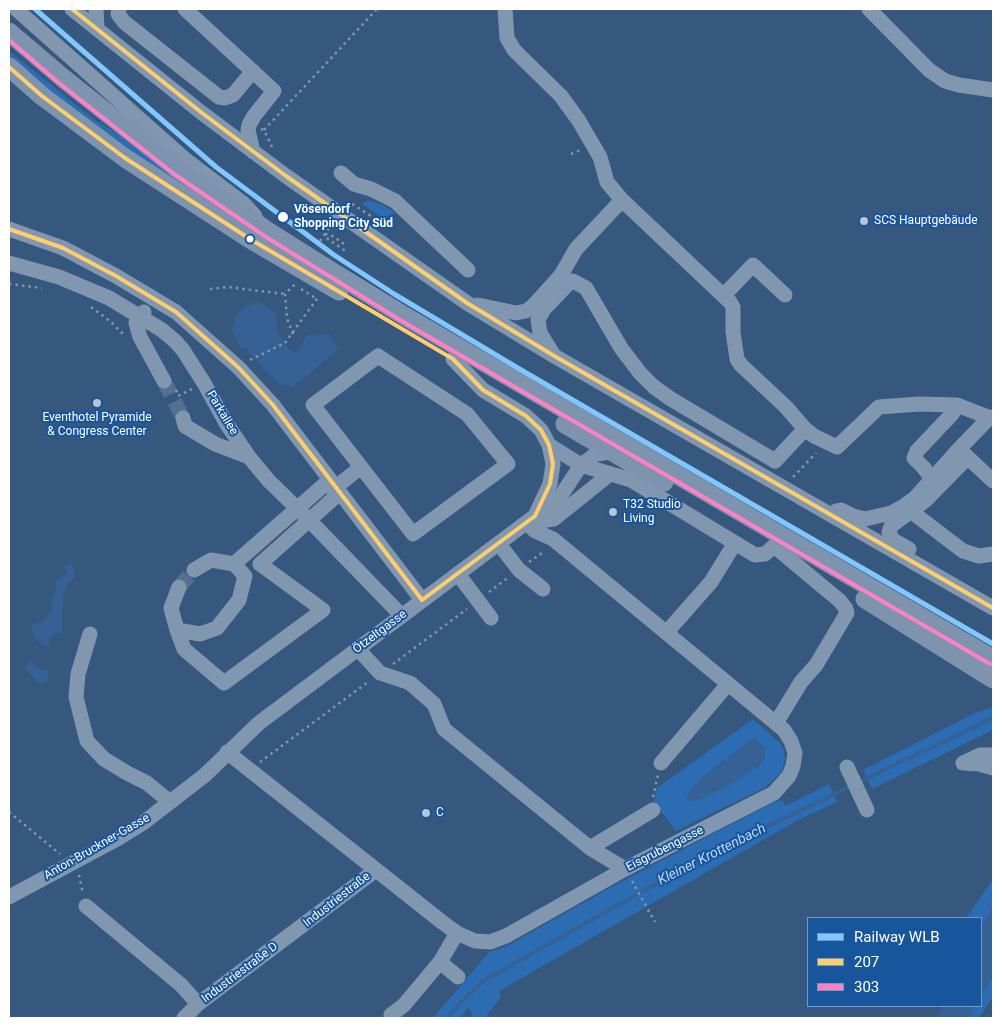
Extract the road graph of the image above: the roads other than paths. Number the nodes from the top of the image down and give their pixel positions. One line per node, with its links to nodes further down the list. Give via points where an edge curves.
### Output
1 (16, 9): 17 (street, via 186,160 244,204)
2 (72, 9): 8 (street)
3 (96, 9): 8 (street)
4 (119, 9): 11 (street, via 118,14 124,22 219,97 233,95)
5 (185, 9): 11 (street)
6 (505, 9): 15 (street, via 505,30 510,44 562,96 600,157 607,182)
7 (869, 9): 12 (street, via 929,70 945,81)
8 (97, 29): 13 (street)
9 (9, 32): 17 (main road, via 178,168)
10 (9, 67): 26 (main road, via 78,124 178,194)
11 (253, 71): 13 (street, via 274,91 249,125)
12 (993, 90)
13 (253, 152): 23 (street)
14 (341, 172): 19 (street, via 354,184 395,202)
15 (622, 200): 20 (street); 23 (street, via 576,249 561,275 526,311 516,313)
16 (9, 229): 22 (street, via 63,248)
17 (269, 232): 67 (main road, via 403,315)
18 (9, 263): 24 (street, Parkallee, via 59,277 109,298)
19 (468, 270)
20 (724, 295): 21 (street, via 753,265); 31 (street, via 733,307 737,359)
21 (785, 295)
22 (153, 298): 24 (street); 41 (street, via 176,312 239,368 273,405)
23 (467, 303): 25 (street)
24 (141, 318): 27 (street, via 136,323 140,337); 35 (street, Parkallee, via 162,330 183,350)
25 (556, 357): 31 (street, via 542,337 538,320 544,309 574,281 586,288 621,348 640,373 671,399 775,461); 44 (street)
26 (454, 359): 32 (street, Ötzeltgasse, via 483,390 526,416 541,430); 33 (main road)
27 (170, 385)
28 (957, 405): 30 (street); 31 (street, via 879,408 837,447); 39 (street, via 914,458)
29 (183, 418): 35 (street, via 186,426 214,444)
30 (992, 418): 34 (street)
31 (805, 429)
32 (549, 445): 36 (street); 45 (street, Ötzeltgasse, via 553,464 550,484)
33 (611, 452): 36 (street, Ötzeltgasse, via 596,454); 49 (main road)
34 (963, 453): 39 (street); 40 (street); 43 (street, via 926,500)
35 (249, 457): 42 (street, Parkallee)
36 (581, 465): 38 (street); 45 (street, Ötzeltgasse, via 548,512)
37 (361, 467): 37 (street, via 313,405 378,356 467,414 508,464 413,534); 41 (street)
38 (610, 474): 45 (street, via 554,519); 47 (street, via 632,480)
39 (932, 479): 43 (street)
40 (993, 481)
41 (336, 487): 42 (street, via 324,485); 46 (street, via 334,498); 59 (street)
42 (298, 509): 46 (street, Parkallee); 51 (street)
43 (906, 509): 44 (street, via 865,519 841,510); 50 (street, via 963,550 979,556); 56 (street, via 891,526 889,532 893,540 936,565)
44 (824, 512): 56 (street)
45 (531, 519): 48 (street, Ötzeltgasse); 64 (street, Eisgrubengasse, via 535,532 556,542)
46 (310, 521): 52 (street); 61 (street, Parkallee)
47 (735, 543): 49 (street, via 755,555 765,554); 64 (street, via 711,582)
48 (498, 544): 54 (street, Ötzeltgasse); 58 (street, via 519,570)
49 (774, 546): 68 (main road); 70 (street, via 846,609 816,665 801,682)
50 (993, 554)
51 (234, 564): 53 (street, via 211,560); 55 (street)
52 (260, 564): 55 (street); 63 (street, via 323,610 224,683 184,649)
53 (194, 570)
54 (458, 574): 59 (street, Ötzeltgasse); 62 (street)
55 (245, 576): 63 (street, via 239,600 217,628 200,634)
56 (944, 580): 60 (street)
57 (179, 587): 63 (street, via 171,608)
58 (543, 589)
59 (422, 600): 61 (street, Ötzeltgasse)
60 (993, 608)
61 (402, 616): 66 (street, Ötzeltgasse)
62 (491, 618)
63 (177, 630)
64 (666, 633): 69 (street, Eisgrubengasse)
65 (90, 634): 76 (street, via 78,674 76,697 87,741 104,759 147,784)
66 (358, 649): 71 (street, Ötzeltgasse, via 259,723); 79 (street, via 380,673 410,683 434,704 444,729)
67 (993, 659)
68 (993, 679)
69 (728, 684): 70 (street, Eisgrubengasse); 73 (street)
70 (776, 723): 81 (street, Eisgrubengasse, via 791,741 795,753 789,776 774,793)
71 (227, 752): 76 (street, Anton-Bruckner-Gasse, via 205,775); 80 (street, Eisgrubengasse)
72 (993, 754): 74 (street, via 980,755 962,764)
73 (661, 763)
74 (993, 768)
75 (849, 770): 77 (street)
76 (170, 802): 82 (street, Anton-Bruckner-Gasse, via 76,868)
77 (864, 803)
78 (653, 810): 79 (street)
79 (590, 848): 81 (street)
80 (376, 870): 84 (street, Industriestraße); 85 (street, Eisgrubengasse)
81 (627, 873): 85 (street, Eisgrubengasse, via 490,942 475,941)
82 (9, 898)
83 (86, 906): 88 (street, via 182,985)
84 (298, 930): 88 (street, Industriestraße D)
85 (457, 932): 86 (street)
86 (440, 962): 87 (street); 90 (street)
87 (458, 977)
88 (198, 1004): 89 (street, Industriestraße D)
89 (184, 1018)
90 (391, 1018)

